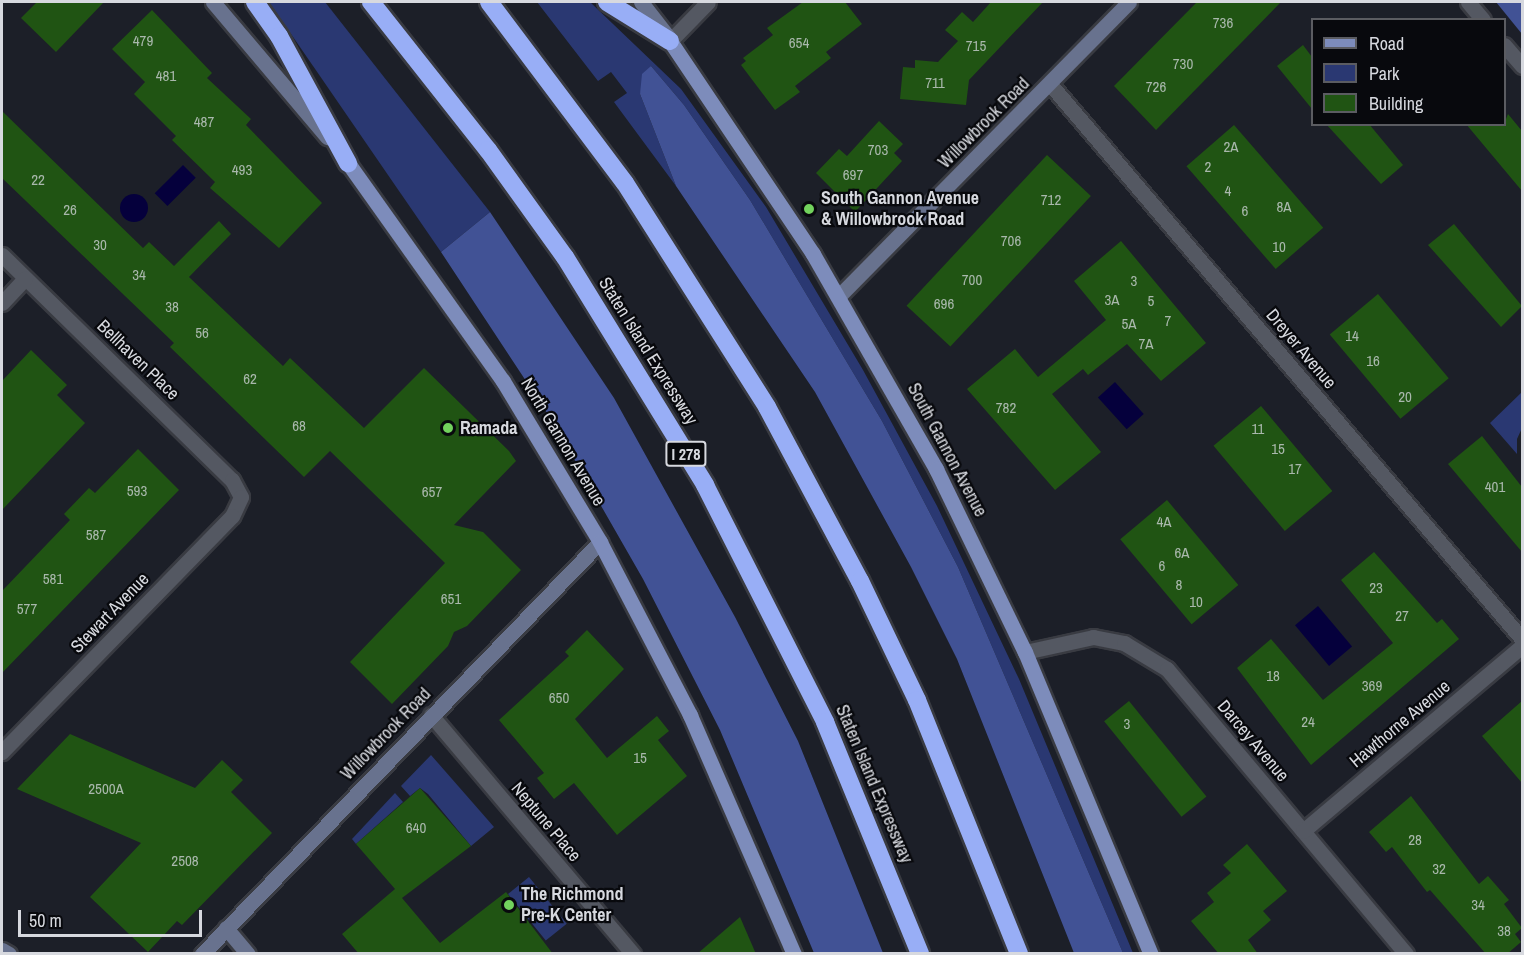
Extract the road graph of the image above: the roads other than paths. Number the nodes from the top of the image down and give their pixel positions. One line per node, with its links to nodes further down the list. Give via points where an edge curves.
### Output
1 (213, 2): 15 (street, North Gannon Avenue)
2 (255, 2): 15 (highway, via 279,36)
3 (371, 2): 35 (highway, Staten Island Expressway / I 278, via 488,150 565,257 699,476 825,722)
4 (489, 2): 36 (highway, via 624,183 767,407 855,571 917,700)
5 (607, 2): 11 (highway)
6 (641, 2): 11 (street, South Gannon Avenue)
7 (708, 2): 11 (street)
8 (1129, 2): 14 (street, Willowbrook Road)
9 (1468, 2): 10 (street)
10 (1481, 18)
11 (670, 41): 18 (main road, South Gannon Avenue, via 780,200)
12 (1506, 47): 13 (street)
13 (1522, 66)
14 (1050, 84): 18 (street, Willowbrook Road); 22 (street, Dreyer Avenue)
15 (348, 163): 21 (main road, North Gannon Avenue, via 503,381)
16 (2, 255): 17 (street, Bellhaven Place)
17 (26, 278): 19 (street); 20 (street, Bellhaven Place, via 232,480)
18 (839, 296): 24 (main road, South Gannon Avenue, via 946,489)
19 (2, 303)
20 (241, 497): 26 (street, Stewart Avenue, via 232,516)
21 (600, 542): 25 (street, Willowbrook Road); 34 (main road, North Gannon Avenue, via 690,715 757,861)
22 (1522, 639)
23 (1522, 646): 27 (street, Hawthorne Avenue)
24 (1025, 652): 27 (street, Darcey Avenue, via 1093,637 1124,643 1167,669); 37 (main road, South Gannon Avenue)
25 (431, 716): 28 (street, Willowbrook Road); 33 (street, Neptune Place)
26 (2, 752)
27 (1303, 831): 38 (street, Darcey Avenue)
28 (226, 927): 31 (street, Willowbrook Road); 32 (street)
29 (2, 950): 30 (street)
30 (9, 954)
31 (202, 954)
32 (248, 954)
33 (633, 954)
34 (794, 954)
35 (920, 954)
36 (1019, 954)
37 (1150, 954)
38 (1406, 954)

